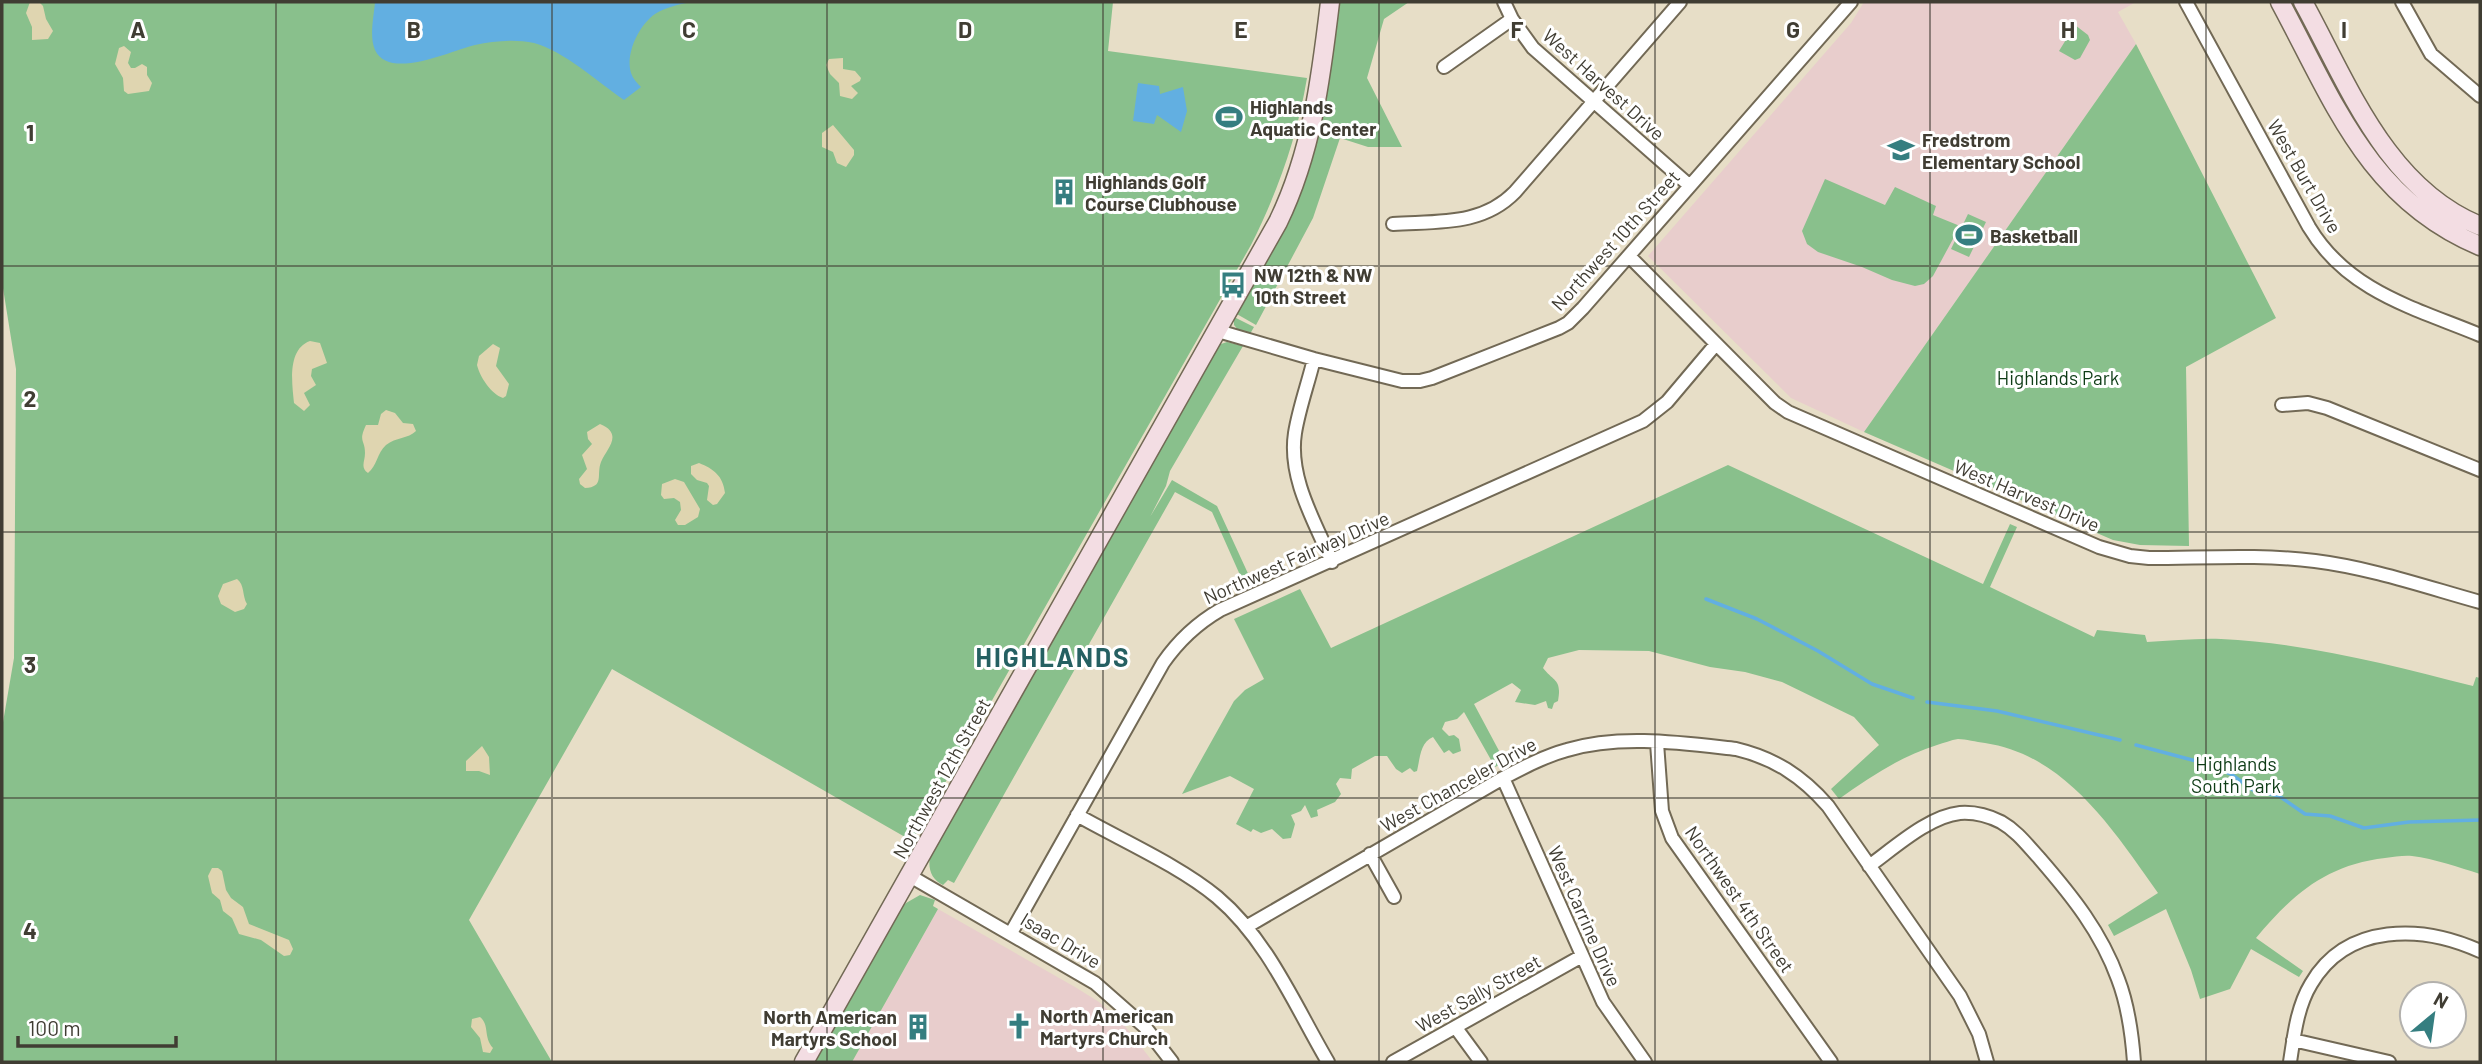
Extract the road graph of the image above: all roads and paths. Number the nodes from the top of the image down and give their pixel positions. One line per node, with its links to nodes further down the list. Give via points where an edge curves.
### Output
1 (1330, 2): 18 (main road, Northwest 12th Street, via 1319,91 1302,164 1267,244)
2 (1504, 2): 9 (street, West Harvest Drive)
3 (1681, 2): 12 (street)
4 (1850, 2): 13 (street, Northwest 10th Street)
5 (2186, 2): 19 (street, West Burt Drive, via 2309,227 2335,261 2382,295)
6 (2280, 2): 16 (main road, via 2350,131 2377,170 2421,214)
7 (2303, 2): 15 (main road, via 2396,164 2432,197)
8 (2402, 2): 11 (street, via 2431,54)
9 (1512, 19): 10 (street); 12 (street, West Harvest Drive, via 1533,48)
10 (1444, 67)
11 (2480, 96)
12 (1594, 102): 13 (street, West Harvest Drive); 14 (street, via 1499,207 1475,218)
13 (1690, 186): 17 (street, Northwest 10th Street)
14 (1393, 224)
15 (2480, 226)
16 (2480, 246)
17 (1629, 256): 20 (street, West Harvest Drive); 21 (street, Northwest 10th Street, via 1568,323 1432,378 1402,381)
18 (1218, 331): 21 (street, Northwest 10th Street); 31 (main road, Northwest 12th Street)
19 (2480, 335)
20 (1716, 344): 24 (street, Northwest Fairway Drive, via 1667,402 1643,421); 25 (street, West Harvest Drive, via 1774,403 1801,419 2111,552 2149,558 2314,561)
21 (1314, 359): 24 (street, via 1295,433 1295,469)
22 (2283, 405): 23 (street, via 2308,403 2327,408)
23 (2480, 470)
24 (1332, 562): 28 (street, Northwest Fairway Drive, via 1220,610 1178,642)
25 (2480, 602)
26 (1657, 743): 27 (street, West Chanceler Drive, via 1618,742 1570,749); 30 (street, West Chanceler Drive, via 1736,749 1787,769 1821,798); 45 (street, Northwest 4th Street, via 1662,811 1672,838)
27 (1503, 778): 29 (street, West Chanceler Drive); 36 (street, West Carrine Drive)
28 (1077, 815): 33 (street, via 1207,889); 34 (street, Northwest Fairway Drive)
29 (1370, 854): 32 (street); 33 (street, West Chanceler Drive)
30 (1869, 866): 46 (street, West Chanceler Drive, via 1960,996); 47 (street, via 1948,816 1988,816 2010,827 2065,887 2096,932 2123,996)
31 (910, 876): 34 (street, Isaac Drive); 39 (main road, Northwest 12th Street)
32 (1394, 897)
33 (1246, 927): 41 (street)
34 (1011, 933): 40 (street, Isaac Drive, via 1108,992 1145,1027)
35 (2480, 951): 38 (street, via 2419,933 2366,939 2337,954 2314,978)
36 (1582, 956): 37 (street, West Sally Street); 44 (street, West Carrine Drive, via 1603,1002)
37 (1456, 1028): 42 (street, West Sally Street); 43 (street)
38 (2293, 1040): 48 (street); 49 (street)
39 (804, 1062)
40 (1172, 1062)
41 (1328, 1062)
42 (1393, 1062)
43 (1481, 1062)
44 (1646, 1062)
45 (1831, 1062)
46 (1987, 1062)
47 (2134, 1062)
48 (2290, 1062)
49 (2389, 1062)

